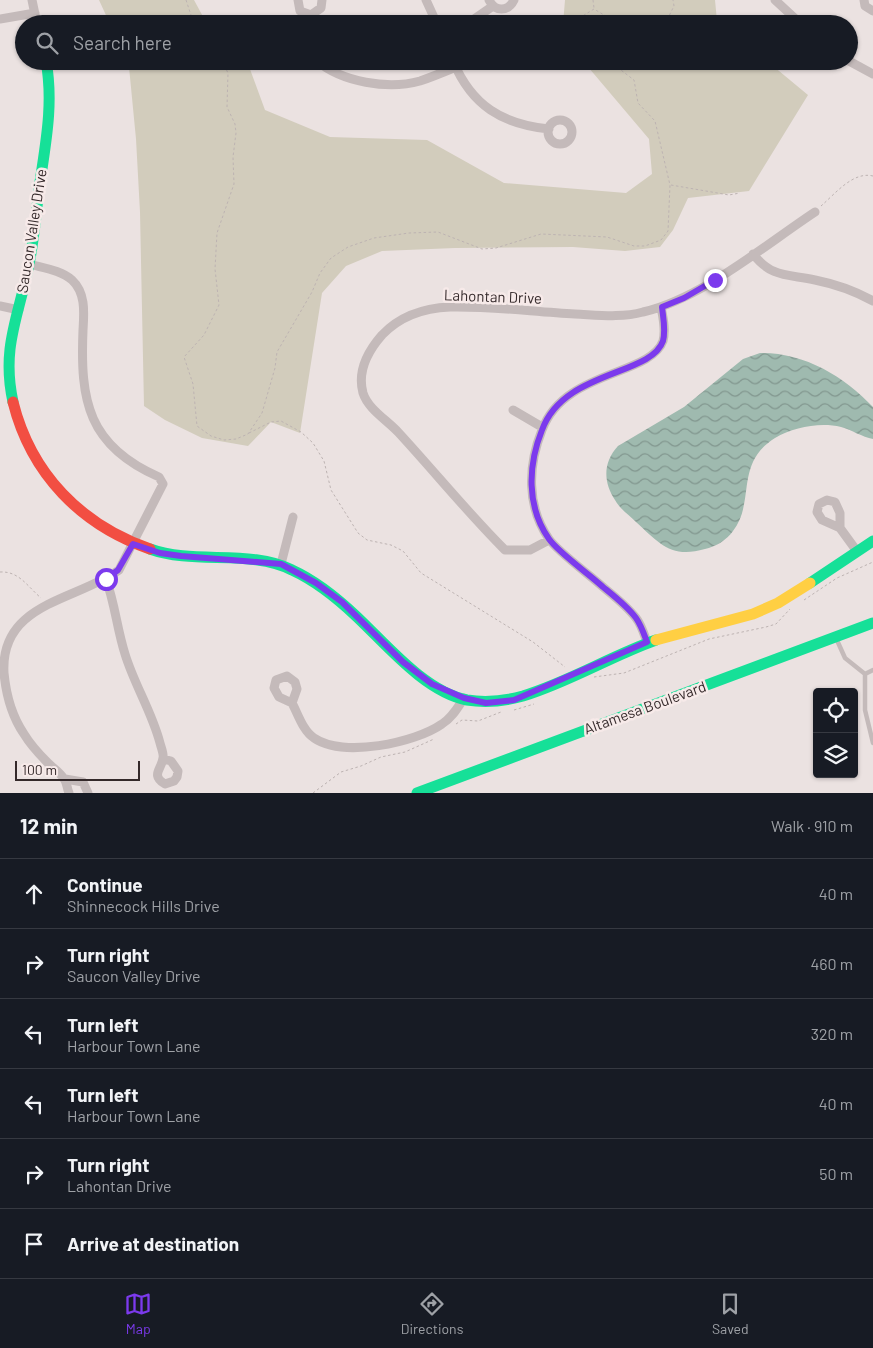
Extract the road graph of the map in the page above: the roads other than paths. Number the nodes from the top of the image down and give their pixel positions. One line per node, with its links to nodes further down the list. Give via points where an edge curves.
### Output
1 (32, 0): 10 (street)
2 (298, 0): 12 (street, via 300,11)
3 (322, 0): 13 (street, via 321,8)
4 (426, 0): 14 (street)
5 (514, 0): 8 (street, via 505,9)
6 (775, 0): 16 (street)
7 (864, 0): 9 (street, via 865,6)
8 (491, 3): 15 (street)
9 (873, 12)
10 (35, 13): 11 (street)
11 (23, 15)
12 (306, 15)
13 (315, 15)
14 (433, 15)
15 (477, 15)
16 (791, 15)
17 (15, 16): 18 (street)
18 (0, 19)
19 (858, 66): 24 (street)
20 (48, 70): 28 (street, Saucon Valley Drive, via 50,126)
21 (328, 70): 22 (street, via 350,80 400,84 418,81)
22 (442, 70)
23 (459, 70): 25 (street, via 474,94 494,114 524,126)
24 (873, 74)
25 (549, 129)
26 (815, 212): 27 (street, Lahontan Drive)
27 (753, 254): 29 (street, via 763,266 779,275 838,286); 31 (street, Lahontan Drive, via 715,280)
28 (30, 264): 32 (street, Saucon Valley Drive); 39 (street, via 63,274 79,289 85,309 81,370 92,416 106,442 116,452 158,477 163,484)
29 (873, 301)
30 (0, 306): 32 (street)
31 (662, 307): 34 (street, via 662,341 653,356 580,387 560,401); 37 (street, Lahontan Drive, via 620,316 450,307 422,310 402,319 386,332 365,360 361,382 371,407 397,430 466,512 504,550 530,550)
32 (18, 310): 39 (street, Saucon Valley Drive, via 8,356 10,392 19,424 34,457 74,510)
33 (513, 410): 34 (street)
34 (542, 427): 37 (street, via 530,477 533,500)
35 (293, 517): 41 (street)
36 (840, 528): 40 (street)
37 (549, 540): 45 (street, via 637,619)
38 (873, 541): 40 (street, Saucon Valley Drive)
39 (133, 544): 41 (street, Saucon Valley Drive, via 181,556); 42 (street, via 118,570)
40 (856, 550): 45 (street, Saucon Valley Drive, via 797,592 764,609 727,623 685,630)
41 (281, 564): 48 (street, Saucon Valley Drive, via 342,602 403,662 432,684)
42 (106, 579): 51 (street, via 114,600 125,655 160,742); 52 (street, via 25,617 6,644 6,689 13,714 42,757)
43 (873, 623): 44 (street, Altamesa Boulevard)
44 (836, 637): 47 (lane, via 845,658); 55 (street, Altamesa Boulevard)
45 (647, 642): 48 (street, Saucon Valley Drive, via 514,700 486,703)
46 (873, 670): 47 (lane)
47 (865, 674): 50 (lane, via 865,710)
48 (464, 698): 49 (street, via 452,716 430,730 383,746 322,742 312,738)
49 (292, 703)
50 (873, 743)
51 (163, 759)
52 (65, 779): 53 (street); 54 (street, via 83,782)
53 (69, 793)
54 (88, 793)
55 (417, 793)

